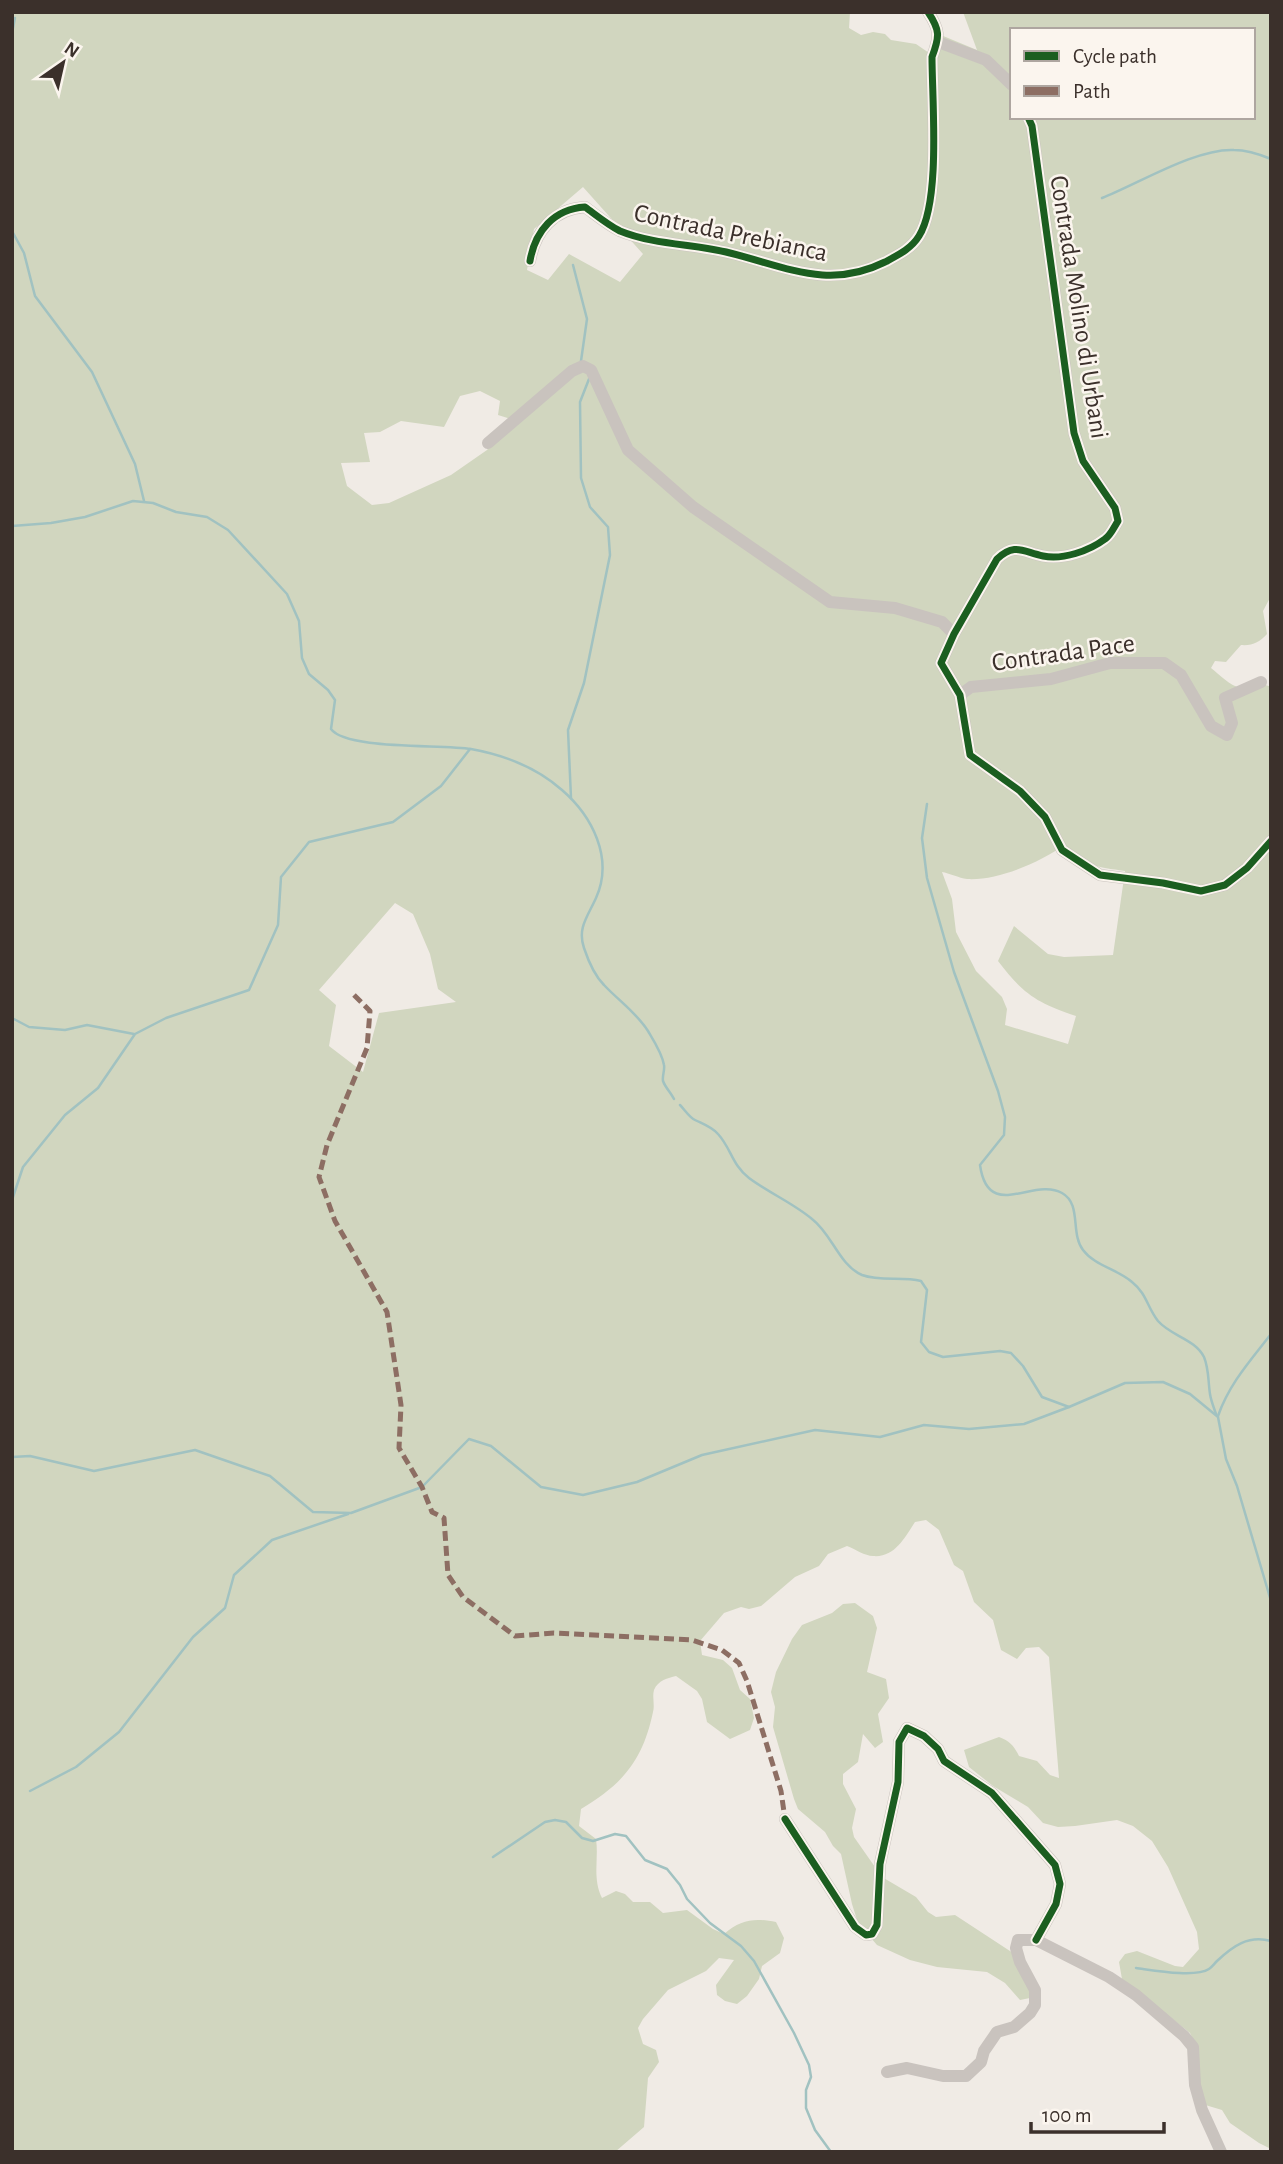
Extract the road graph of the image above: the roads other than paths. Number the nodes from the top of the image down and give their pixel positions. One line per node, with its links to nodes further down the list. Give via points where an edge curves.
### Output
1 (928, 12): 2 (street, via 937,24)
2 (938, 42): 3 (street, via 986,60); 5 (street, Contrada Prebianca, via 932,57 933,194 919,236 904,252 864,272 835,276 793,271 729,252 619,230 585,207 566,209 552,219 533,241)
3 (1010, 83)
4 (1029, 119): 7 (street, Contrada Molino di Urbani, via 1074,433 1083,461 1115,508 1118,521 1107,538 1080,552 1061,557 1015,548 1005,551)
5 (530, 261)
6 (488, 443): 7 (street, via 583,366 591,370 628,450 693,507 830,602 895,608 942,622)
7 (954, 634): 9 (street, via 941,663)
8 (1261, 682): 9 (street, Contrada Pace, via 1225,698 1233,723 1227,735 1211,726 1181,675 1164,663 1110,663 1051,680 971,687)
9 (960, 695): 10 (street, via 970,755 1020,791 1045,817 1062,850 1100,875 1201,891 1225,885)
10 (1271, 841)
11 (785, 1819): 12 (street, via 855,1927 872,1934 877,1925 880,1864 898,1782 899,1742 907,1728 924,1736 944,1760 992,1793 1055,1865 1060,1884 1056,1905)
12 (1036, 1940): 13 (street, via 1018,1940 1016,1948 1035,1990 1035,2005 1014,2027 997,2032 981,2062 966,2076 907,2068); 14 (street, via 1109,1977 1184,2036 1193,2047 1202,2110)
13 (887, 2072)
14 (1221, 2152)

